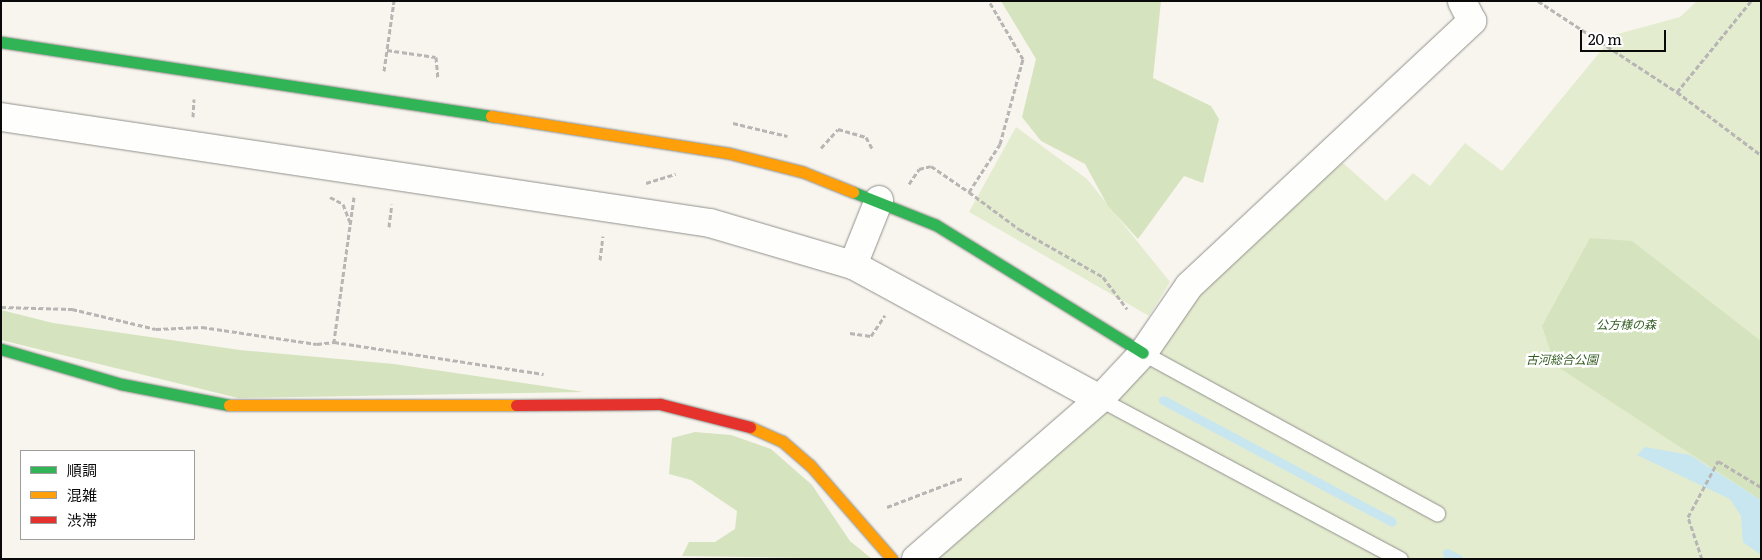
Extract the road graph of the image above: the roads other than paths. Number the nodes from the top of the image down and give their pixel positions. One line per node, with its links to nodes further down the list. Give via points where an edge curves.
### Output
1 (1462, 1): 7 (street, via 1472,21 1189,286)
2 (1, 42): 4 (street, via 728,153 803,172)
3 (1, 117): 5 (street, via 710,223)
4 (879, 200): 5 (street); 7 (street, via 996,259 1114,338)
5 (853, 265): 8 (street)
6 (1, 349): 10 (street, via 121,384 232,406 660,404 746,425 782,441 810,465)
7 (1143, 353): 8 (street); 9 (lane)
8 (1100, 399): 11 (street); 12 (lane)
9 (1437, 513)
10 (892, 559)
11 (916, 559)
12 (1400, 559)

